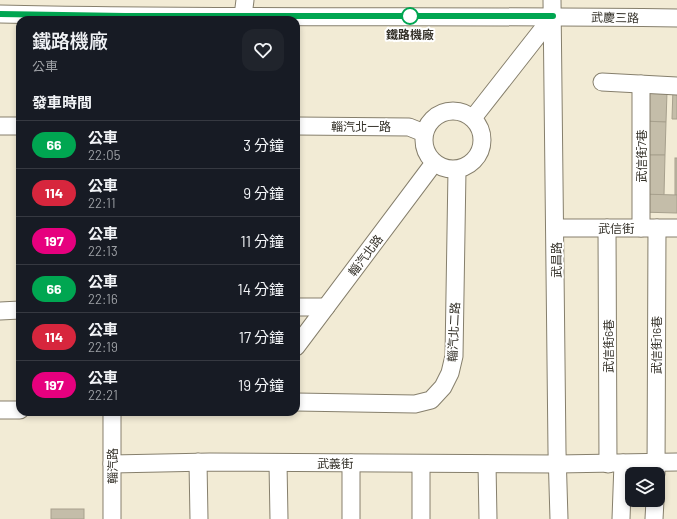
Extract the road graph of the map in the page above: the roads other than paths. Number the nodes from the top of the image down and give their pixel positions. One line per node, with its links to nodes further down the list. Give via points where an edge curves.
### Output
1 (244, 8): 2 (street, 武慶三路); 5 (street, 武慶三路)
2 (553, 8): 6 (street, 武慶三路); 10 (street); 17 (street, 武昌路)
3 (0, 14): 4 (street, 武慶三路)
4 (56, 16)
5 (138, 16)
6 (677, 18)
7 (602, 82): 8 (street)
8 (641, 84): 9 (street); 19 (street, 武信街7巷)
9 (677, 86)
10 (473, 118): 14 (street, via 463,112 448,110 429,122); 16 (street, via 481,129 481,151 474,162)
11 (0, 126): 12 (street)
12 (16, 126)
13 (300, 126): 14 (street, 輜汽北一路, via 409,126)
14 (424, 133): 15 (street, via 423,143 427,155)
15 (434, 163): 16 (street); 22 (street, 輜汽北路)
16 (457, 170): 26 (street, 輜汽北二路, via 454,356 443,387 431,400 415,404)
17 (555, 228): 18 (street, 武信街); 38 (street, 武昌路)
18 (607, 228): 19 (street, 武信街); 34 (street, 武信街6巷)
19 (649, 228): 20 (street, 武信街); 40 (street, 武信街16巷)
20 (677, 228)
21 (300, 307): 22 (street)
22 (326, 307): 25 (street, 輜汽北路)
23 (16, 310): 24 (street)
24 (0, 311)
25 (300, 342)
26 (300, 402)
27 (0, 410): 28 (street)
28 (16, 410)
29 (112, 416): 35 (street, 輜汽路)
30 (198, 462): 32 (street, 武義街); 35 (street, 武義街); 44 (street)
31 (677, 462): 41 (street, 武義街)
32 (278, 463): 33 (street, 武義街); 45 (street)
33 (351, 463): 36 (street, 武義街); 46 (street)
34 (616, 463): 38 (street, 武義街); 39 (street, 武義街); 50 (street, 武信街6巷)
35 (112, 464): 43 (street, 輜汽路)
36 (421, 464): 37 (street, 武義街); 47 (street)
37 (487, 464): 38 (street, 武義街); 48 (street)
38 (557, 464): 49 (street, 武昌路)
39 (648, 467)
40 (656, 467)
41 (660, 467)
42 (655, 507): 51 (street)
43 (112, 519)
44 (199, 519)
45 (279, 519)
46 (351, 519)
47 (421, 519)
48 (488, 519)
49 (559, 519)
50 (621, 519)
51 (654, 519)

